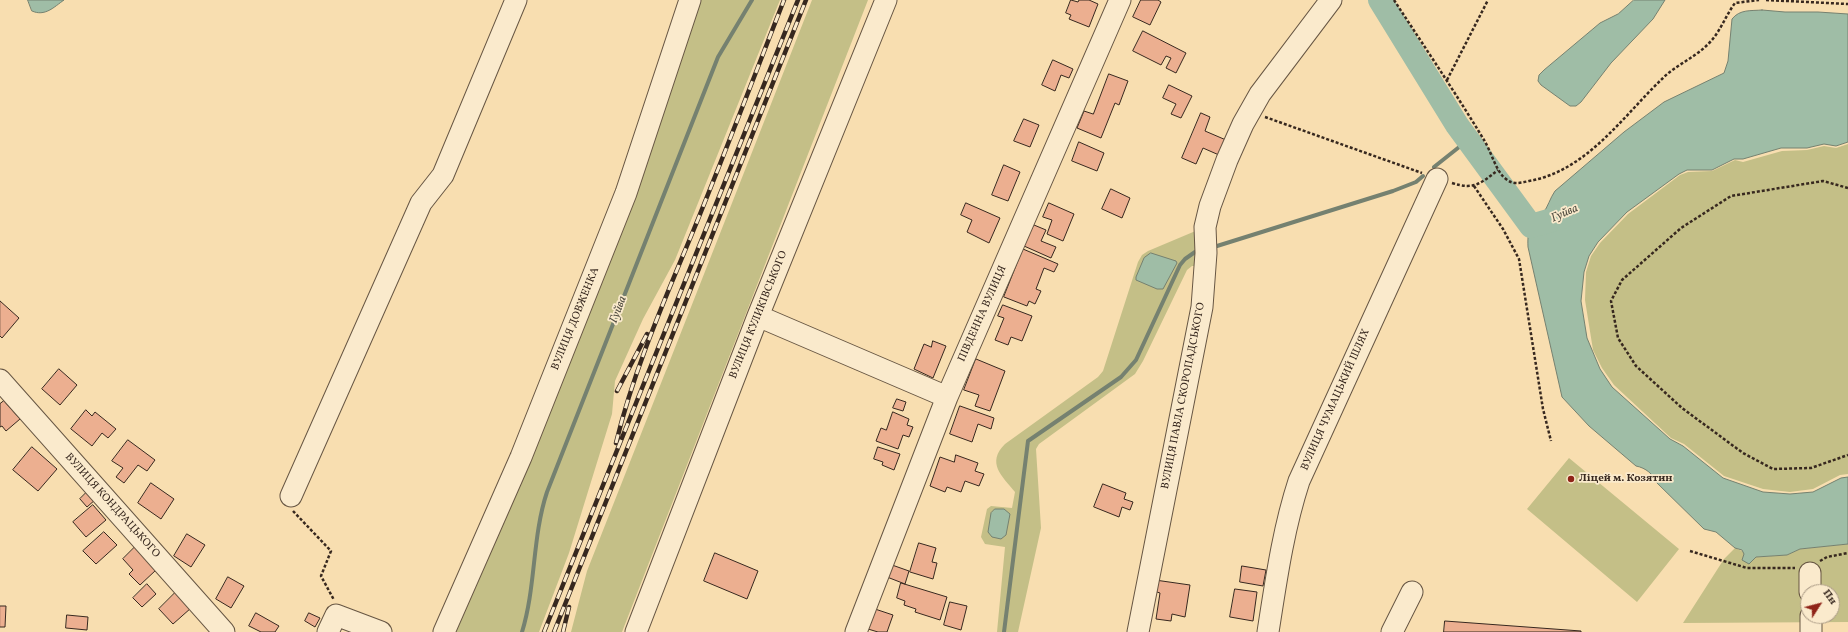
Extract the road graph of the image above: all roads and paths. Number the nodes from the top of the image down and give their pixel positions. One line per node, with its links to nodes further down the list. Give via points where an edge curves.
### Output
1 (516, 0): 22 (street, via 443,175 421,203)
2 (690, 0): 30 (street, ВУЛИЦЯ ДОВЖЕНКА, via 626,193 521,457)
3 (886, 0): 17 (street, ВУЛИЦЯ КУЛИКІВСЬКОГО)
4 (1120, 0): 19 (street, ПІВДЕННА ВУЛИЦЯ)
5 (1331, 0): 12 (street, ВУЛИЦЯ ПАВЛА СКОРОПАДСЬКОГО, via 1273,75)
6 (1394, 0): 11 (path)
7 (1488, 0): 11 (path)
8 (1759, 0): 13 (path, via 1735,3 1712,41 1664,77 1596,146 1572,165 1541,179 1516,184 1506,180)
9 (1766, 0): 10 (path)
10 (1848, 4)
11 (1447, 80): 13 (path, via 1490,151)
12 (1250, 111): 14 (path); 33 (street, ВУЛИЦЯ ПАВЛА СКОРОПАДСЬКОГО, via 1222,174 1207,216 1202,307)
13 (1498, 170): 15 (path)
14 (1438, 179): 15 (path, via 1463,186); 34 (street, ВУЛИЦЯ ЧУМАЦЬКИЙ ШЛЯХ, via 1299,481 1290,508)
15 (1474, 186): 20 (path, via 1503,229 1519,259 1543,409)
16 (1848, 188): 21 (path, via 1823,181 1731,196 1681,228 1622,280 1611,301 1618,338 1636,366 1682,408 1743,453 1773,469 1811,468)
17 (758, 316): 19 (street); 31 (street, ВУЛИЦЯ КУЛИКІВСЬКОГО)
18 (0, 380): 28 (street, ВУЛИЦЯ КОНДРАЦЬКОГО)
19 (947, 397): 32 (street, ПІВДЕННА ВУЛИЦЯ)
20 (1551, 441)
21 (1848, 455)
22 (291, 496): 27 (path, via 292,510 331,551 321,576 337,606)
23 (1690, 551): 25 (path, via 1747,568 1796,568)
24 (1848, 553): 25 (path, via 1818,563)
25 (1810, 582)
26 (1412, 592): 35 (street)
27 (332, 623): 29 (street)
28 (224, 632)
29 (381, 632)
30 (444, 632)
31 (636, 632)
32 (856, 632)
33 (1138, 632)
34 (1268, 632)
35 (1392, 632)

